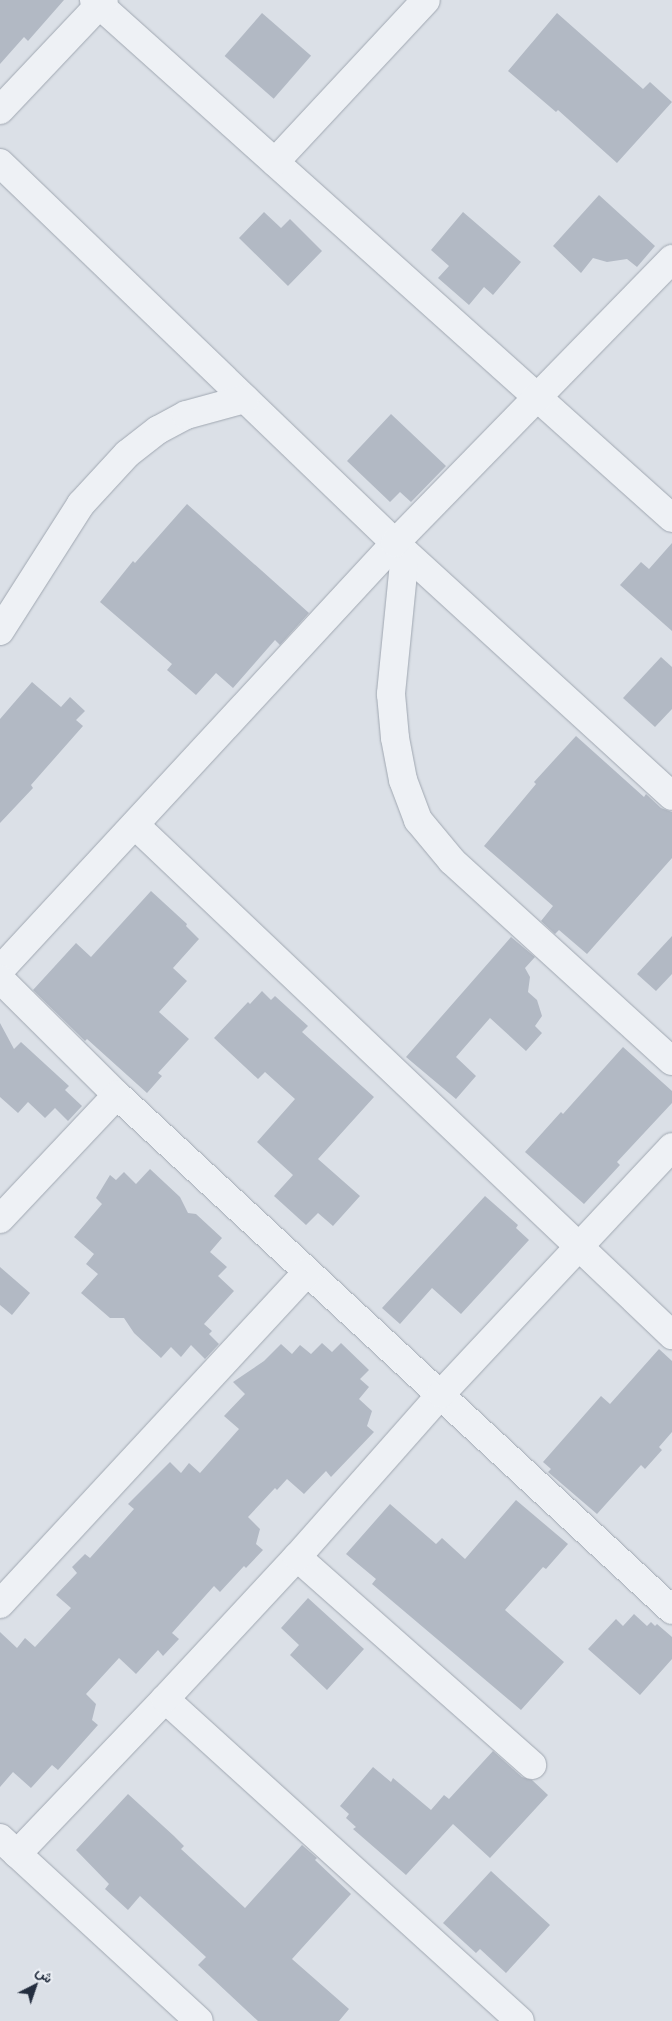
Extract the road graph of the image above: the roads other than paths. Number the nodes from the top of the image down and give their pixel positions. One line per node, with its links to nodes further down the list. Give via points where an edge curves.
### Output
1 (426, 0): 4 (street)
2 (99, 2): 3 (street); 4 (street)
3 (0, 110)
4 (275, 162): 7 (street)
5 (0, 163): 8 (street)
6 (672, 259): 7 (street)
7 (537, 397): 9 (street); 10 (street)
8 (245, 399): 10 (street); 11 (street, via 186,415 158,430 127,454 81,504)
9 (672, 518)
10 (400, 548): 12 (street); 13 (street); 16 (street, via 391,694 394,738 403,780 418,820 452,861)
11 (0, 631)
12 (672, 796)
13 (135, 825): 14 (street); 20 (street)
14 (0, 970)
15 (0, 979): 17 (street)
16 (672, 1061)
17 (117, 1095): 19 (street); 21 (street)
18 (672, 1147): 20 (street)
19 (0, 1219)
20 (579, 1249): 22 (street); 23 (street)
21 (307, 1272): 23 (street); 25 (street)
22 (672, 1335)
23 (441, 1394): 24 (street); 26 (street)
24 (297, 1557): 27 (street); 28 (street)
25 (0, 1604)
26 (672, 1610)
27 (166, 1700): 29 (street); 31 (street)
28 (532, 1765)
29 (6, 1845): 30 (street)
30 (199, 2021)
31 (520, 2021)

